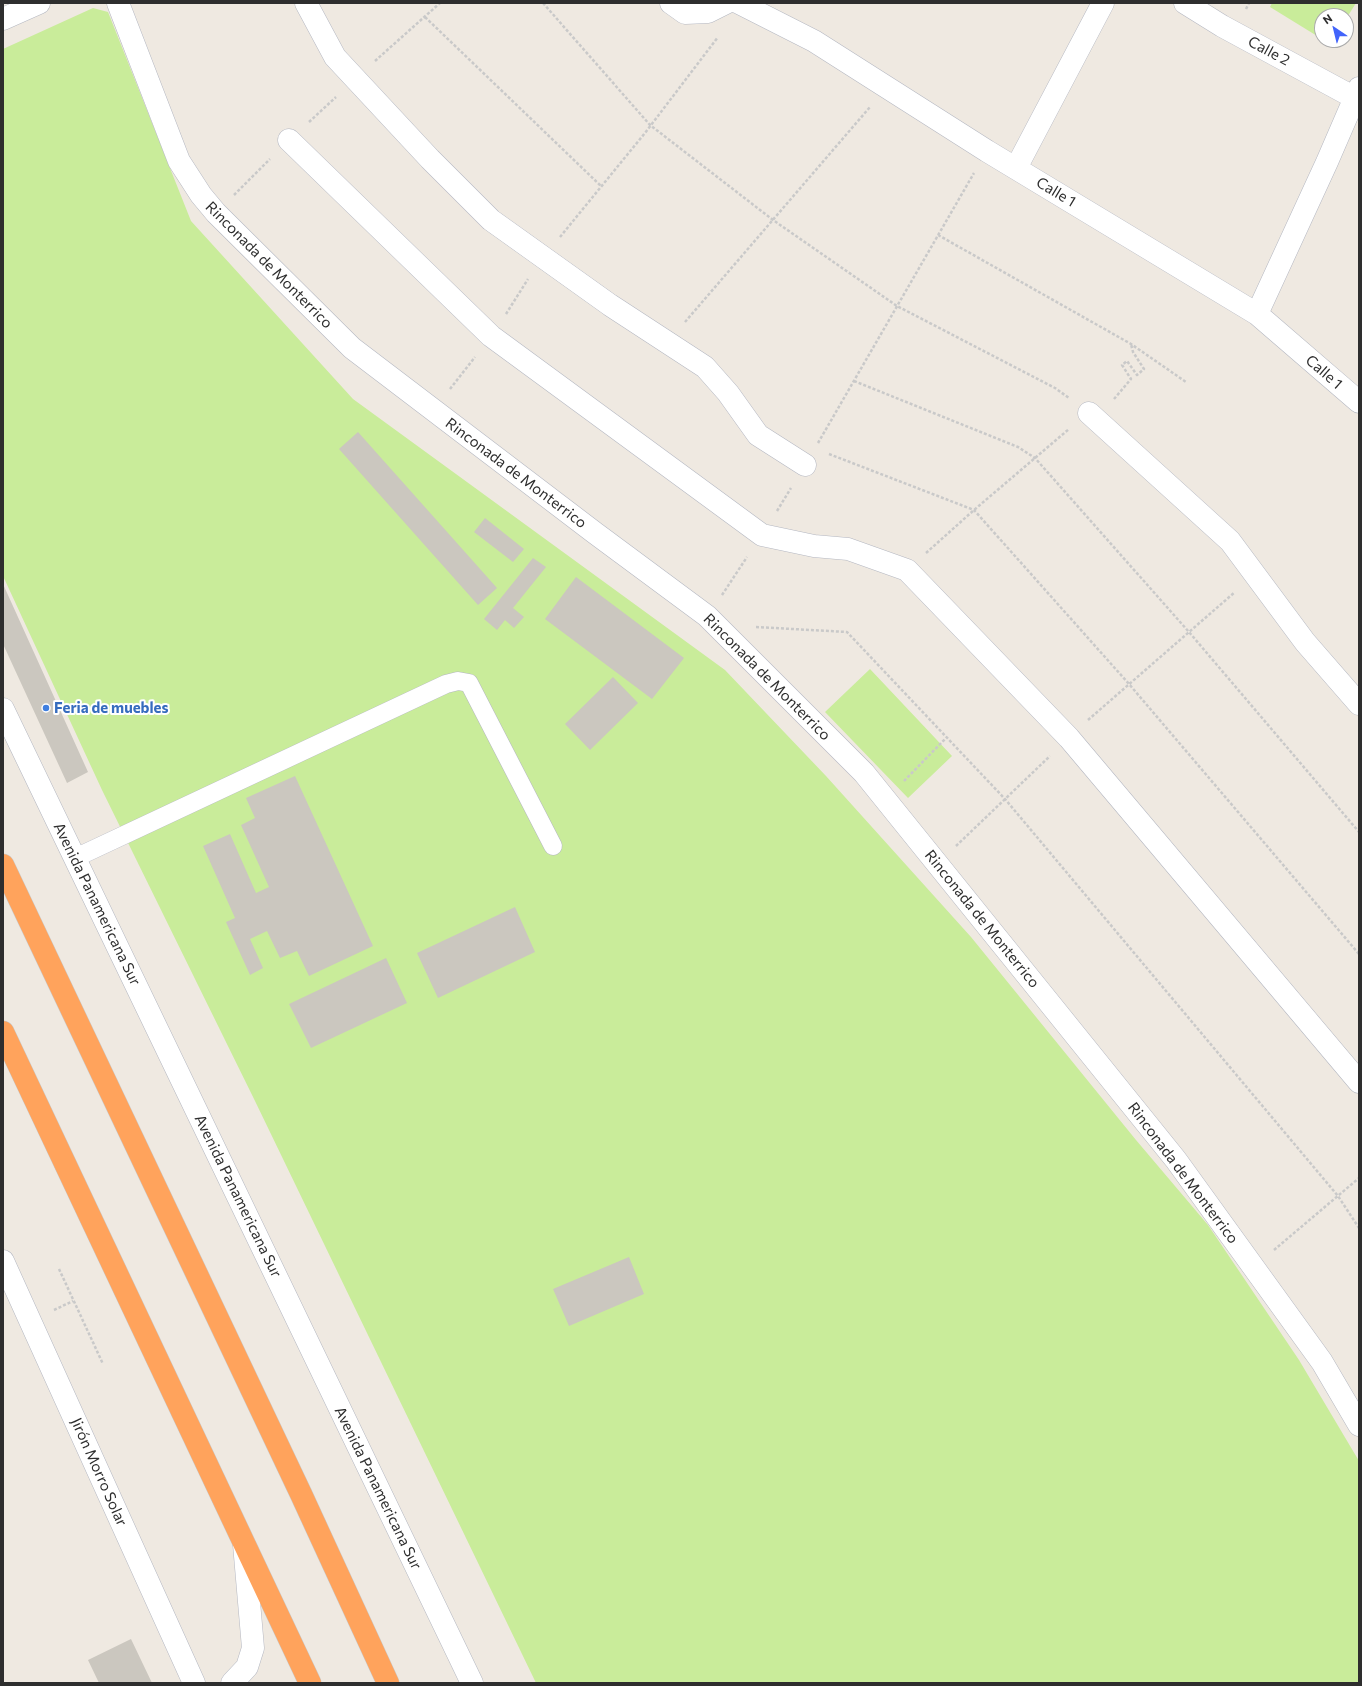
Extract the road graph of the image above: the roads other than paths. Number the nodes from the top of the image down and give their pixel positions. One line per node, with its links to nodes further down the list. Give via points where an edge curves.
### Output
1 (39, 3): 9 (street)
2 (118, 3): 25 (street, Rinconada de Monterrico, via 180,161 200,195 352,348 712,620 864,773 1176,1160 1322,1362)
3 (306, 3): 16 (street, via 335,57 430,159 492,220 610,305 705,367 728,393 758,435)
4 (671, 3): 5 (street, via 685,13 708,12)
5 (726, 3)
6 (739, 3): 12 (street, Calle 1, via 814,41)
7 (1103, 3): 12 (street)
8 (1184, 3): 10 (street, Calle 2, via 1222,26)
9 (3, 19)
10 (1357, 93): 13 (street)
11 (289, 140): 23 (street, via 491,336 762,535 814,546 848,549 907,570 1069,738)
12 (1016, 168): 13 (street, Calle 1)
13 (1257, 314): 14 (street, Calle 1)
14 (1359, 402)
15 (1093, 416): 17 (street, via 1230,541 1305,642)
16 (810, 457)
17 (1359, 704)
18 (3, 709): 20 (street, Avenida Panamericana Sur)
19 (553, 846): 20 (lane, via 469,683 458,681 446,684)
20 (75, 858): 31 (street, Avenida Panamericana Sur)
21 (3, 865): 30 (highway)
22 (3, 1032): 26 (highway)
23 (1359, 1082)
24 (3, 1261): 27 (street, Jirón Morro Solar)
25 (1359, 1425)
26 (244, 1540): 28 (street, via 253,1648 247,1667); 29 (highway)
27 (194, 1683)
28 (232, 1683)
29 (310, 1683)
30 (388, 1683)
31 (472, 1683)

